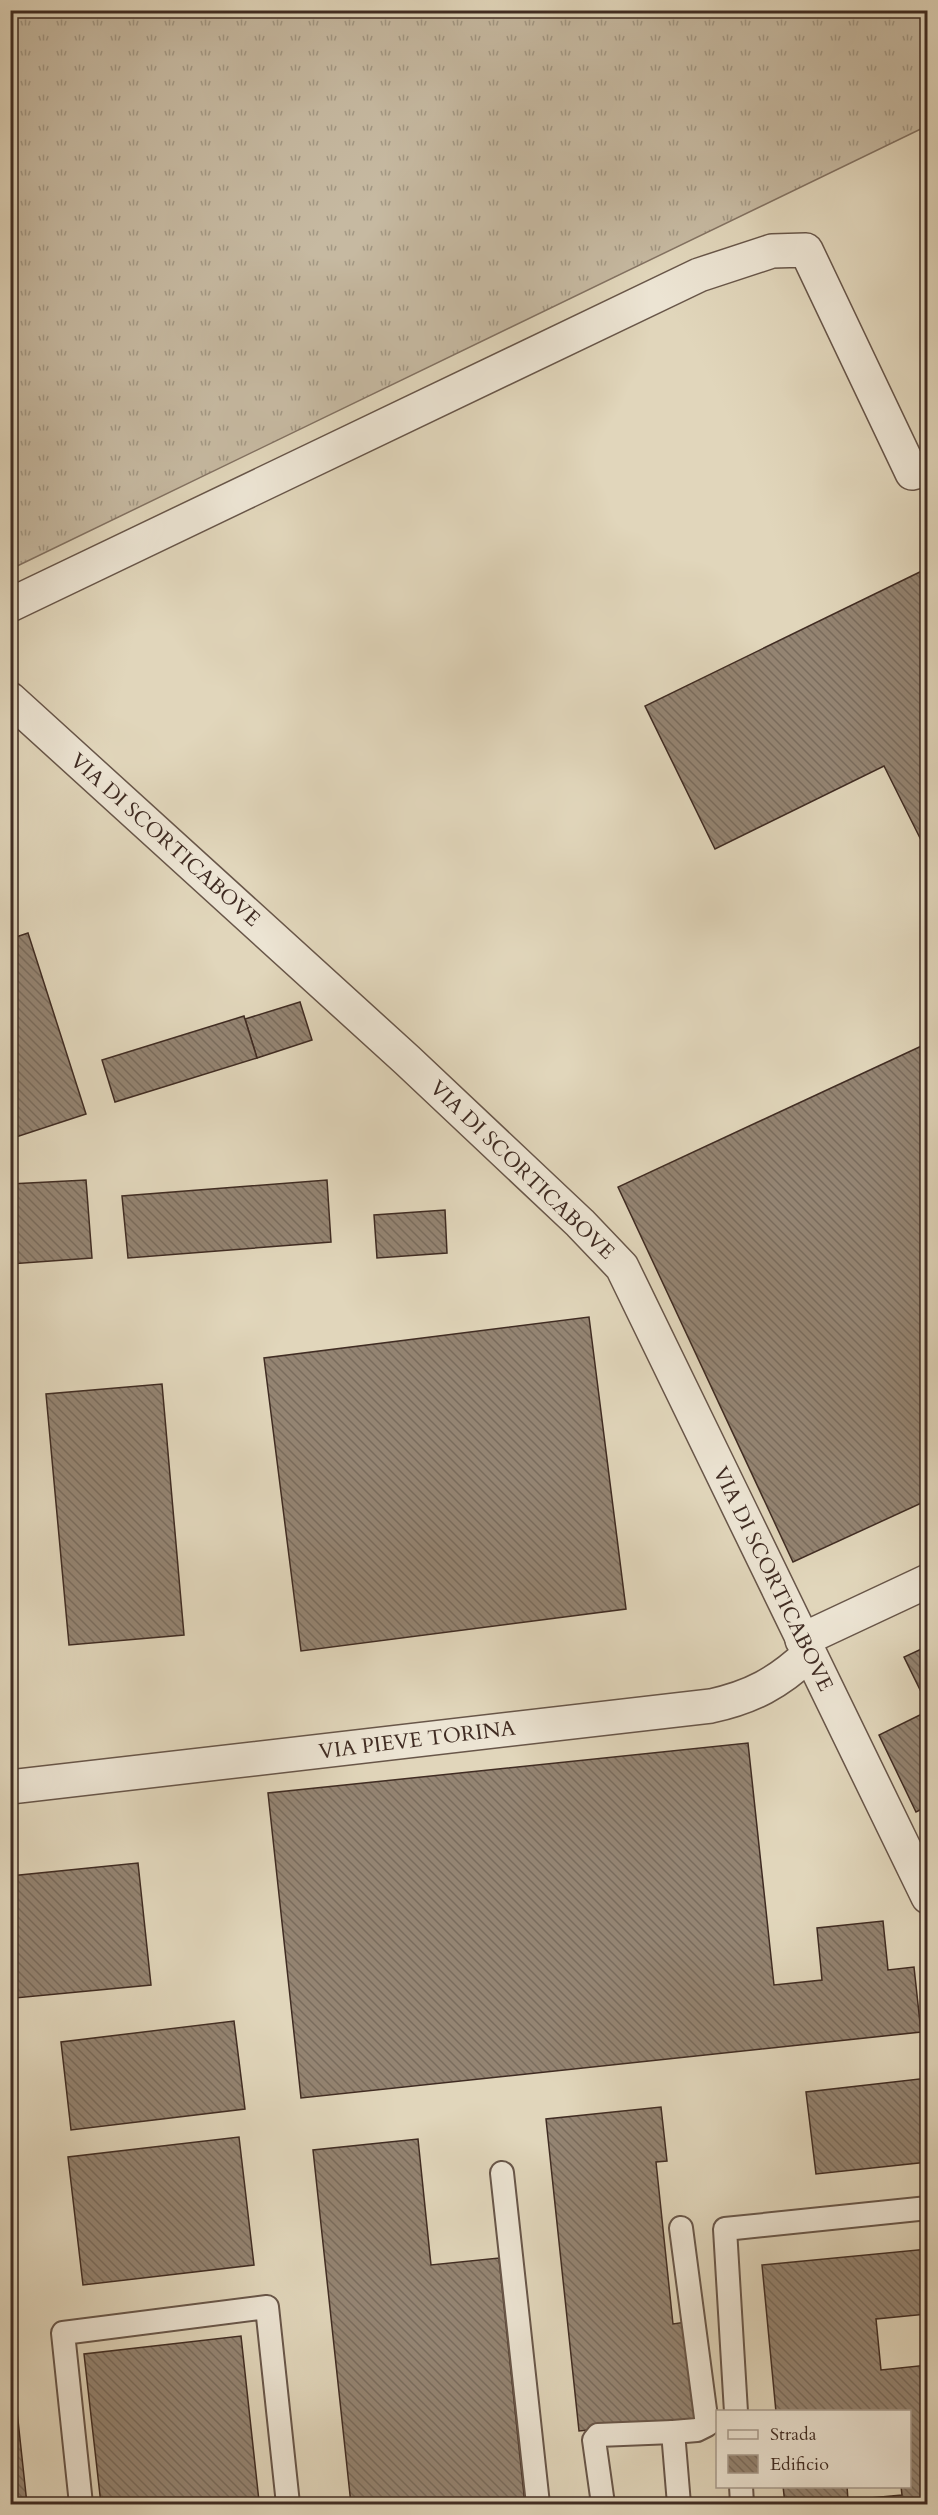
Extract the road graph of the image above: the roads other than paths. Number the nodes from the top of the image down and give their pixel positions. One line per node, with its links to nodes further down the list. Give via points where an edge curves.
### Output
1 (927, 469): 2 (street, via 912,473 806,250 772,251 699,275)
2 (10, 605)
3 (10, 699): 5 (street, VIA DI SCORTICABOVE, via 407,1060 622,1267)
4 (927, 1581): 5 (street, VIA PIEVE TORINA)
5 (806, 1647): 6 (street, VIA PIEVE TORINA, via 793,1670 761,1691 711,1706); 7 (street, VIA DI SCORTICABOVE)
6 (10, 1787)
7 (927, 1897)
8 (502, 2173): 16 (lane)
9 (927, 2208): 11 (lane, via 725,2229)
10 (681, 2228): 12 (lane, via 707,2425)
11 (736, 2410)
12 (673, 2432): 17 (lane, via 598,2435 594,2440); 18 (lane)
13 (741, 2488): 19 (lane)
14 (81, 2505): 15 (lane, via 63,2333 267,2307)
15 (288, 2505)
16 (538, 2505)
17 (603, 2505)
18 (680, 2505)
19 (742, 2505)

